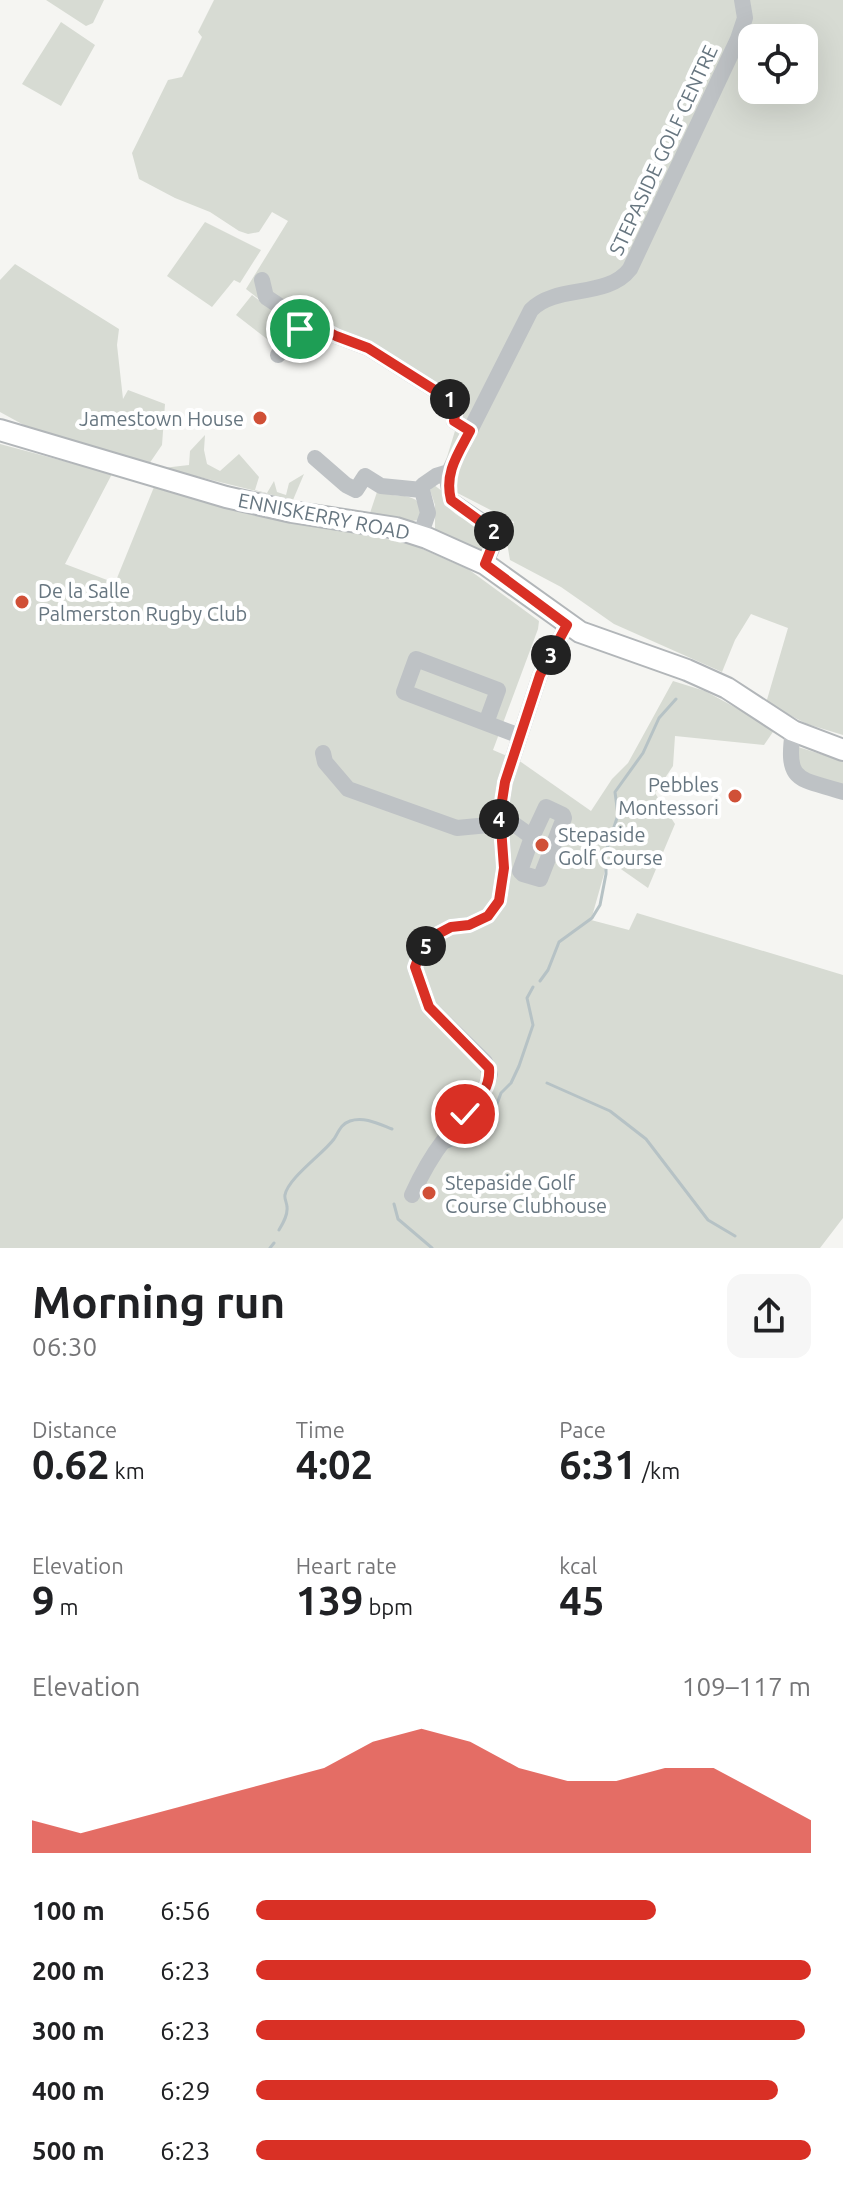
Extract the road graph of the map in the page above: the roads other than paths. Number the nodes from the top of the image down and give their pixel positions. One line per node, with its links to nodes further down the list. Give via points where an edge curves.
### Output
1 (742, 0): 6 (street, STEPASIDE GOLF CENTRE, via 745,18 738,39 630,269 611,283 535,306)
2 (262, 280): 3 (street, via 266,297)
3 (305, 323): 4 (street); 6 (street, via 404,369 452,401 454,421)
4 (278, 355)
5 (0, 430): 10 (main road, ENNISKERRY ROAD, via 226,497)
6 (470, 431): 8 (street, STEPASIDE GOLF CENTRE)
7 (315, 458): 9 (street, via 356,490 365,476 381,486)
8 (449, 472): 9 (street, via 428,481); 11 (street, via 451,500 495,532)
9 (422, 490): 10 (street, via 428,513)
10 (420, 536): 11 (main road, ENNISKERRY ROAD)
11 (485, 564): 12 (main road, ENNISKERRY ROAD)
12 (567, 625): 14 (main road, ENNISKERRY ROAD, via 727,688); 15 (street, via 540,675)
13 (486, 723): 13 (street, via 404,692 416,659 498,690); 15 (street)
14 (793, 731): 16 (main road, ENNISKERRY ROAD); 18 (street, via 793,771 800,779)
15 (520, 736): 19 (street)
16 (843, 750)
17 (323, 753): 19 (street, via 348,789 451,827)
18 (843, 792)
19 (499, 819): 20 (street); 21 (street, via 504,868 499,901 488,916 434,936 415,967 429,1007 485,1062 490,1074 483,1094 443,1140)
20 (532, 837)
21 (412, 1195)

